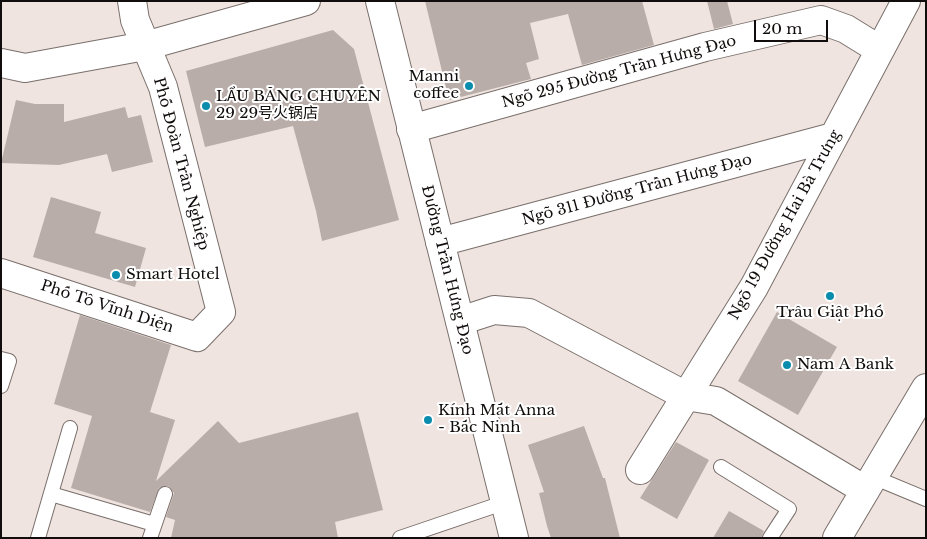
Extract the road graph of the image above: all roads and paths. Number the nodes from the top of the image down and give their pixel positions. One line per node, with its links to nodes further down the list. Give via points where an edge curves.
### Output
1 (132, 1): 5 (street, Phố Đoàn Trần Nghiệp)
2 (306, 1): 5 (street)
3 (380, 1): 8 (street, Đường Trần Hưng Đạo)
4 (906, 1): 6 (street, Ngõ 19 Đường Hai Bà Trưng)
5 (144, 46): 7 (street, via 25,68); 13 (street, Phố Đoàn Trần Nghiệp, via 163,87 220,312)
6 (880, 50): 8 (street, Ngõ 295 Đường Trần Hưng Đạo, via 846,29 821,20 705,47); 9 (street, Ngõ 19 Đường Hai Bà Trưng)
7 (1, 63)
8 (411, 130): 10 (street, Đường Trần Hưng Đạo)
9 (833, 138): 10 (street, Ngõ 311 Đường Trần Hưng Đạo); 16 (street, Ngõ 19 Đường Hai Bà Trưng, via 754,287)
10 (440, 242): 12 (street, Đường Trần Hưng Đạo)
11 (1, 273): 13 (street, Phố Tô Vĩnh Diện, via 198,337)
12 (460, 321): 16 (street, via 494,310 529,313); 25 (street, Đường Trần Hưng Đạo)
13 (209, 325)
14 (1, 359): 15 (lane, via 9,361)
15 (1, 386)
16 (686, 396): 20 (street, Ngõ 19 Đường Hai Bà Trưng); 21 (street, via 716,401)
17 (923, 398): 21 (street)
18 (70, 428): 22 (lane)
19 (721, 468): 31 (lane, via 789,509)
20 (640, 470)
21 (869, 484): 24 (lane); 32 (street)
22 (51, 494): 26 (lane); 27 (lane)
23 (164, 494): 26 (lane)
24 (926, 499)
25 (506, 502): 29 (lane); 30 (street, Đường Trần Hưng Đạo)
26 (154, 524): 28 (lane)
27 (38, 538)
28 (150, 538)
29 (400, 538)
30 (514, 538)
31 (770, 538)
32 (836, 538)

